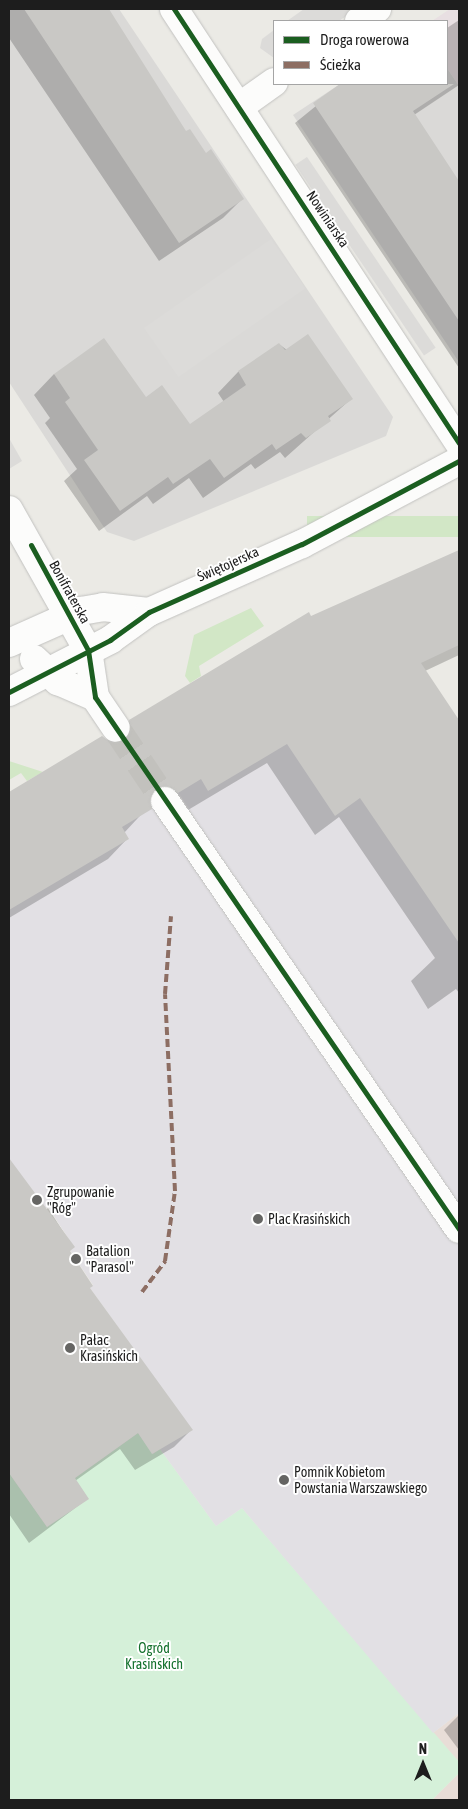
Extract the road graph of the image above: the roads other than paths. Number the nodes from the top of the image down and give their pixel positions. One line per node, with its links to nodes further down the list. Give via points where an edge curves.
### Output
1 (174, 9): 5 (street, Nowiniarska)
2 (377, 9): 3 (street)
3 (361, 20)
4 (273, 83): 5 (street)
5 (239, 107): 6 (street, Nowiniarska)
6 (459, 443)
7 (459, 461): 9 (street, Świętojerska, via 302,544)
8 (9, 510): 10 (street, Bonifraterska)
9 (148, 612): 10 (street, via 103,607); 12 (street, Świętojerska)
10 (70, 616): 11 (street); 12 (street, Bonifraterska)
11 (12, 636): 13 (street)
12 (88, 650): 13 (street, Świętojerska); 15 (street)
13 (44, 671): 14 (street, Świętojerska); 15 (street)
14 (9, 692)
15 (95, 698): 16 (street)
16 (116, 728)
17 (165, 801): 18 (street)
18 (459, 1229)

